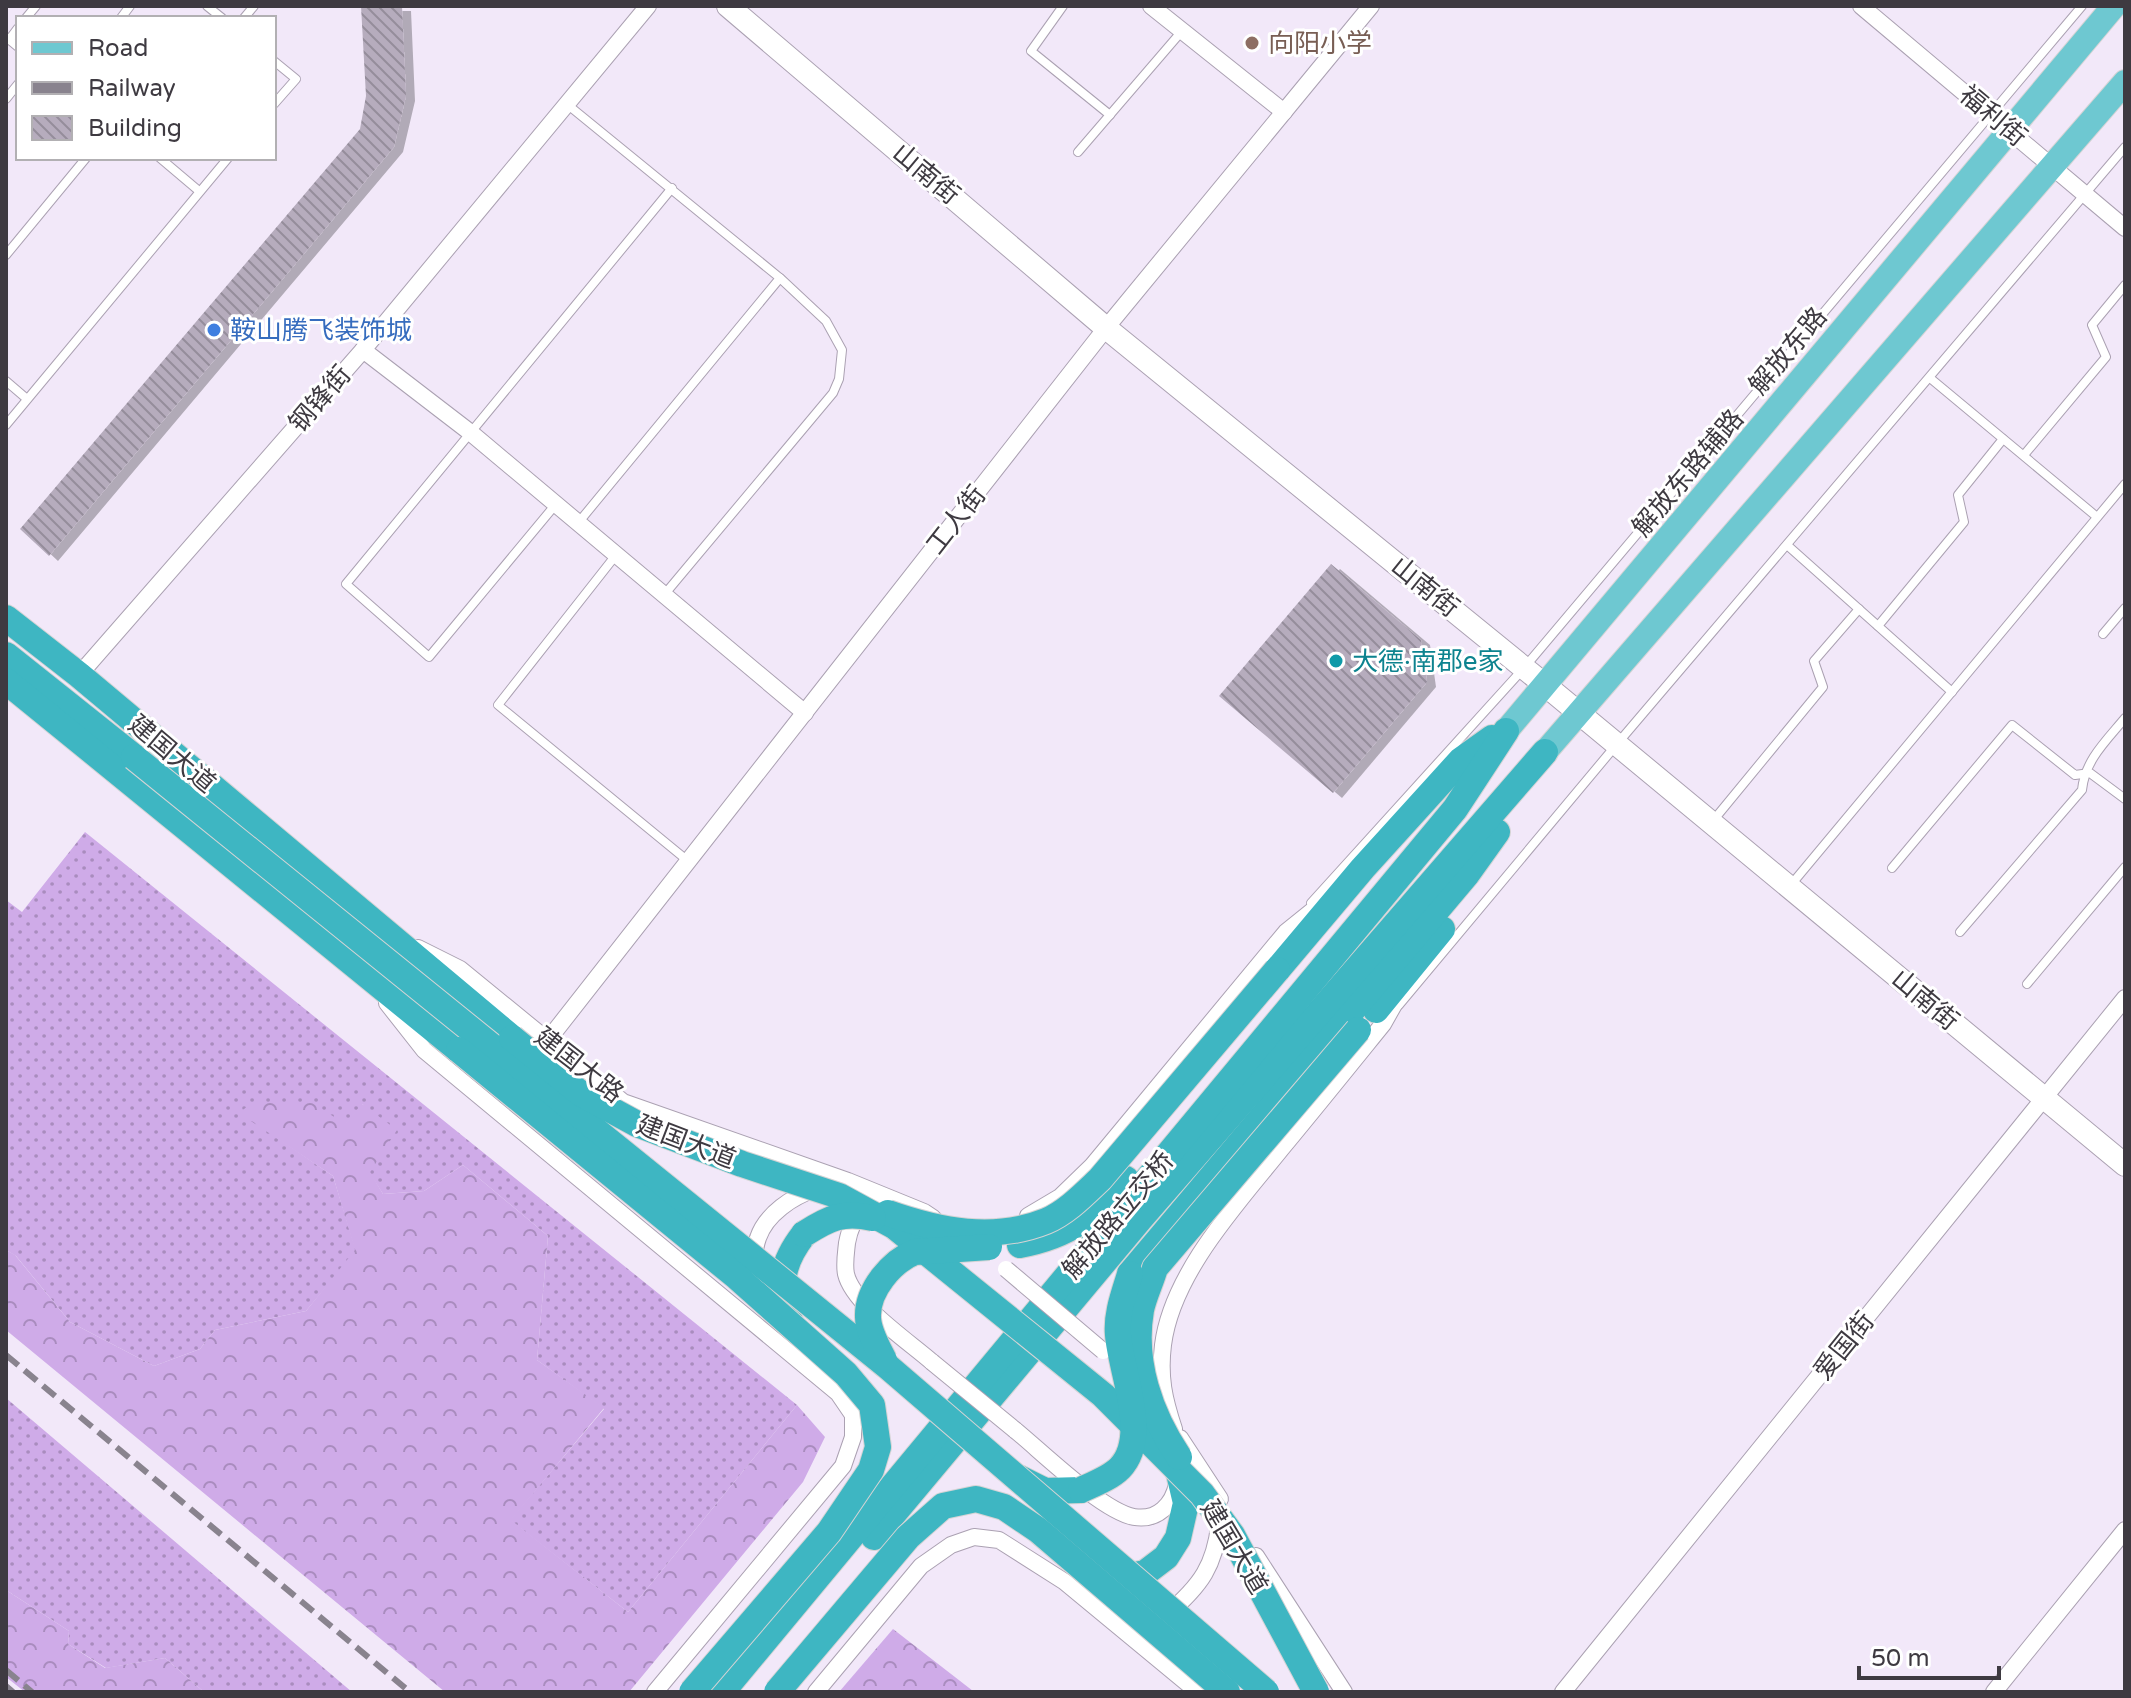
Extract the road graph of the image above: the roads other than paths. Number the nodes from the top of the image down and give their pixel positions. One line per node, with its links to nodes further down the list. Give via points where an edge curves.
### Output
1 (648, 6): 13 (street, 钢锋街)
2 (728, 6): 31 (main road, 山南街)
3 (1063, 6): 16 (lane, via 1031,51)
4 (1151, 6): 9 (street)
5 (1371, 6): 14 (street, 工人街)
6 (1861, 6): 15 (street, 福利街)
7 (2082, 6): 15 (lane, 解放东路辅路)
8 (2114, 6): 17 (main road, 解放东路)
9 (1182, 31): 14 (street); 16 (lane)
10 (276, 63): 12 (lane, via 296,79)
11 (2125, 82): 23 (main road)
12 (276, 102)
13 (568, 105): 24 (lane); 32 (street, 钢锋街)
14 (1284, 112): 31 (street, 工人街)
15 (1991, 114): 17 (street, 福利街); 53 (lane, 解放东路辅路)
16 (1110, 115): 19 (lane)
17 (2010, 130): 23 (street, 福利街); 56 (main road, 解放东路)
18 (2125, 147): 26 (lane)
19 (1078, 152)
20 (84, 160): 28 (lane)
21 (162, 160): 25 (lane)
22 (226, 160): 25 (lane)
23 (2053, 167): 26 (street, 福利街); 59 (main road)
24 (672, 188): 29 (lane); 37 (lane)
25 (199, 191): 35 (lane)
26 (2085, 195): 27 (street, 福利街); 33 (lane)
27 (2125, 228)
28 (6, 255)
29 (780, 278): 43 (lane); 46 (lane, via 836,336 842,350 839,379 833,393)
30 (2125, 285): 39 (lane, via 2092,325 2106,357)
31 (1106, 328): 53 (main road, 山南街); 58 (street, 工人街)
32 (363, 350): 37 (street); 54 (street, 钢锋街)
33 (1930, 378): 38 (lane); 44 (lane)
34 (6, 381): 35 (lane)
35 (27, 399): 36 (lane)
36 (6, 425)
37 (471, 433): 41 (street); 41 (lane, via 346,584 429,657)
38 (2003, 439): 39 (lane); 50 (lane, via 1958,495 1964,522)
39 (2024, 455): 42 (lane)
40 (2125, 484): 42 (lane)
41 (556, 504): 43 (street)
42 (2097, 517): 57 (lane)
43 (578, 523): 45 (street)
44 (1787, 545): 48 (lane); 62 (lane)
45 (617, 555): 46 (street); 69 (lane, via 498,705)
46 (664, 595): 58 (street)
47 (2125, 608): 51 (lane)
48 (1859, 609): 50 (lane); 67 (lane, via 1814,661 1823,687)
49 (6, 618): 54 (highway, 建国大道)
50 (1878, 626): 57 (lane)
51 (2103, 634)
52 (6, 655): 89 (highway, 建国大道, bridge)
53 (1524, 668): 56 (main road, 山南街); 75 (lane, 解放东路辅路)
54 (79, 675): 74 (highway, 建国大道)
55 (6, 681): 77 (highway)
56 (1545, 685): 59 (main road, 山南街); 61 (main road, 解放东路)
57 (1952, 692): 73 (lane)
58 (805, 713): 69 (street, 工人街)
59 (1580, 713): 62 (main road, 山南街); 63 (main road)
60 (2125, 718): 65 (lane)
61 (1506, 731): 64 (highway, 解放路立交桥); 72 (highway, via 1461,760)
62 (1617, 744): 67 (main road, 山南街); 80 (lane)
63 (1545, 752): 68 (highway); 100 (highway, 解放路立交桥, via 1140,1219)
64 (1485, 761): 89 (highway, bridge, via 1404,843 1088,1219 1039,1242 915,1252 892,1267 872,1298 868,1318); 99 (highway, 解放路立交桥, via 1455,809)
65 (2083, 774): 66 (lane, via 2090,773); 71 (lane, via 2075,775 2012,725); 76 (lane, via 2082,790)
66 (2125, 799)
67 (1711, 823): 73 (main road, 山南街)
68 (1497, 832): 80 (highway, via 1465,899); 92 (highway, bridge, via 1130,1274 1118,1334 1134,1418 1132,1443 1121,1468 1081,1490 1045,1491)
69 (688, 861): 81 (street, 工人街)
70 (2125, 867): 78 (lane)
71 (1892, 868)
72 (1355, 877): 75 (street); 84 (highway, bridge, via 1100,1179 1048,1220 985,1233 944,1231)
73 (1789, 887): 82 (main road, 山南街)
74 (384, 931): 81 (street, 建国大路, via 460,969); 84 (highway, 建国大道, bridge, via 580,1093 637,1124 742,1164)
75 (1286, 932): 86 (street, via 1092,1166 1060,1197 1028,1216 1003,1223)
76 (1960, 932)
77 (364, 973): 87 (highway, bridge); 88 (street, via 424,1050)
78 (2027, 984)
79 (2125, 998): 82 (street, 爱国街)
80 (1370, 1027): 90 (street, via 1232,1211 1174,1302 1163,1344 1162,1393); 93 (highway, bridge, via 1155,1268 1141,1309 1139,1349 1146,1392 1167,1440)
81 (548, 1040): 84 (street, 建国大路, via 623,1102)
82 (2045, 1099): 83 (main road, 山南街); 108 (street, 爱国街)
83 (2125, 1165)
84 (844, 1188): 85 (highway, 建国大道, bridge); 88 (street, via 799,1194 769,1219 758,1237 751,1272)
85 (895, 1213): 86 (street); 87 (highway, bridge, via 853,1213 825,1220 804,1234 785,1265 782,1296); 90 (street, bridge, via 882,1203 859,1213 849,1233 846,1276 858,1298 1102,1501 1136,1518 1162,1511 1177,1485); 91 (highway, 建国大道, bridge, via 1103,1395)
86 (936, 1221): 90 (street, bridge, via 1006,1269 1103,1351)
87 (791, 1325): 98 (highway, bridge, via 872,1405 878,1447 871,1470 829,1532)
88 (763, 1330): 97 (street, via 838,1393 853,1415 853,1437 843,1466)
89 (887, 1366): 92 (highway, 建国大道, bridge)
90 (1175, 1430): 93 (street)
91 (1178, 1469): 93 (highway, 建国大道, bridge); 95 (highway, bridge, via 1186,1503 1178,1538 1166,1557 1145,1573 1109,1580)
92 (1012, 1475): 105 (highway, 建国大道, bridge)
93 (1212, 1497): 96 (street, via 1218,1541 1211,1565 1193,1593 1152,1623); 106 (highway, 建国大道, bridge); 107 (street)
94 (2125, 1530): 109 (street)
95 (1088, 1572): 101 (highway, bridge, via 1004,1507 976,1499 943,1506 908,1537); 104 (highway, bridge)
96 (1110, 1620): 102 (street, via 1065,1582 999,1540 974,1537 951,1545 921,1566); 103 (street)
97 (655, 1692)
98 (692, 1692)
99 (722, 1692)
100 (744, 1692)
101 (777, 1692)
102 (816, 1692)
103 (1198, 1692)
104 (1227, 1692)
105 (1266, 1692)
106 (1316, 1692)
107 (1344, 1692)
108 (1563, 1692)
109 (1994, 1692)

